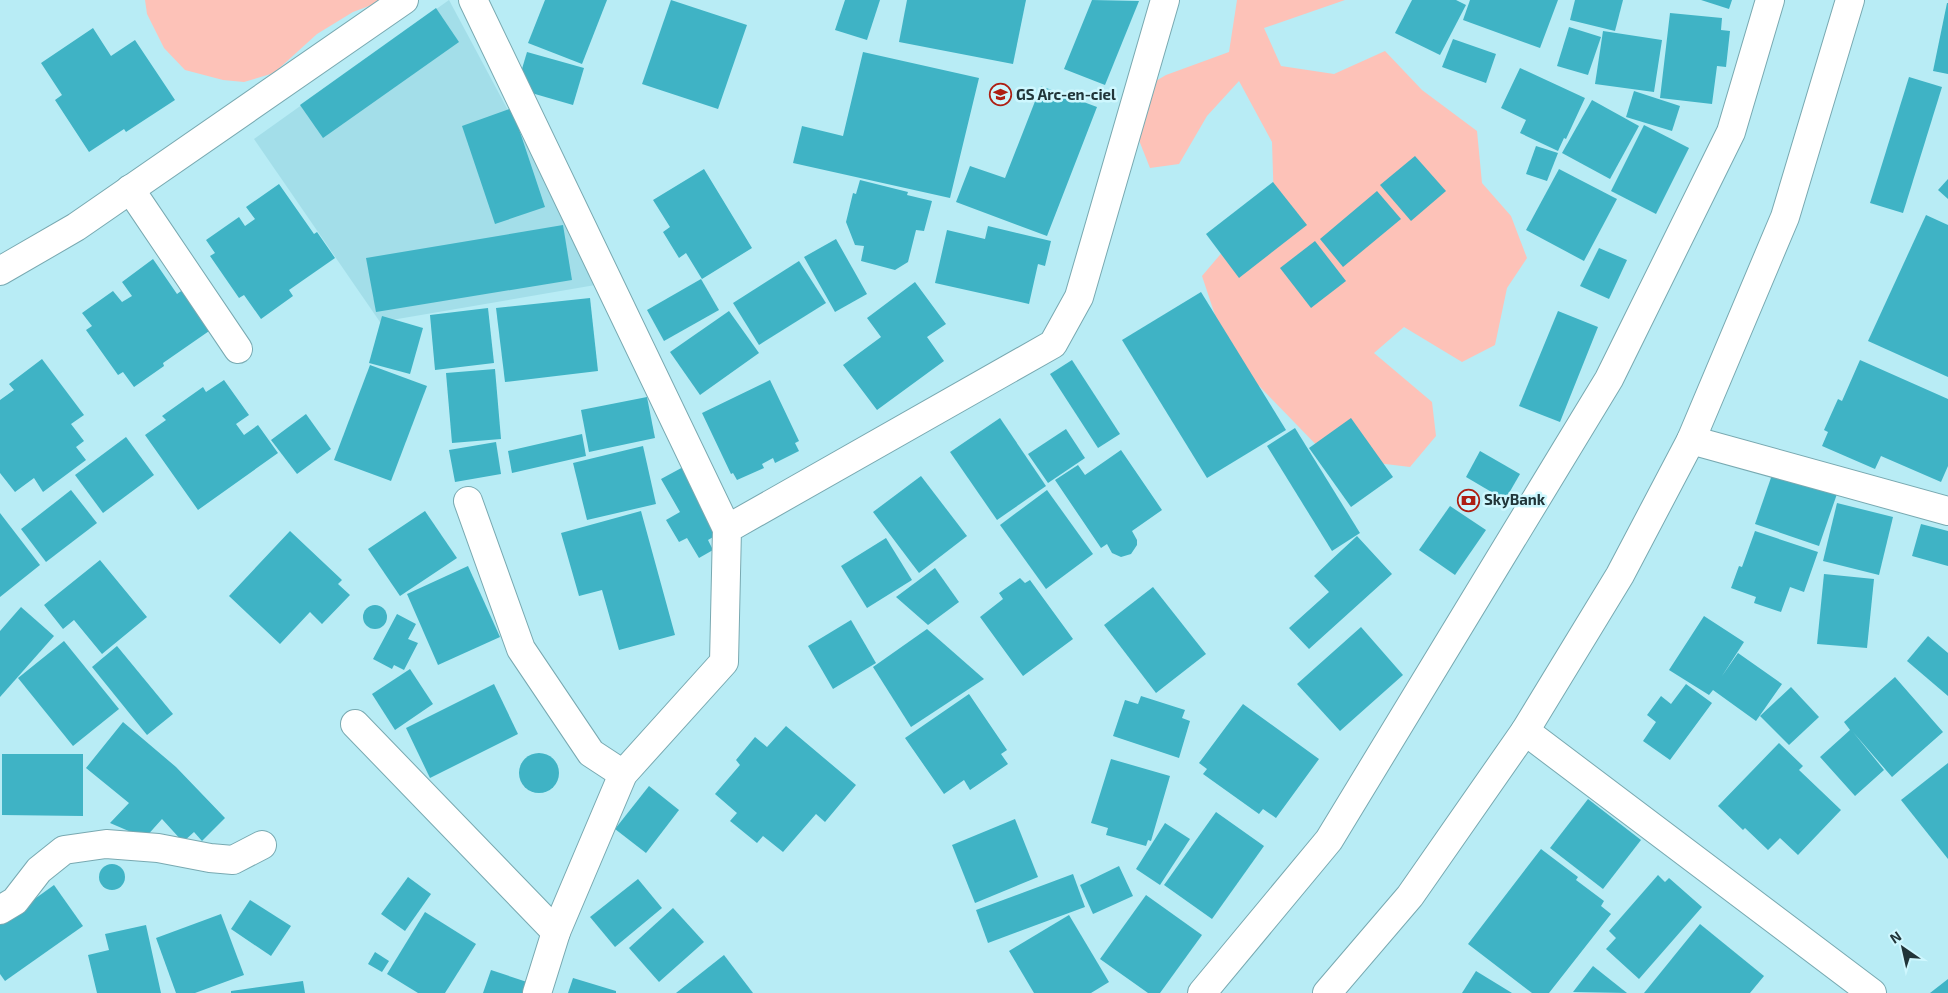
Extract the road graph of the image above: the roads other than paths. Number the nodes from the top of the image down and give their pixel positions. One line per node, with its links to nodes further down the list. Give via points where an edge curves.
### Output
1 (404, 0): 6 (street)
2 (473, 0): 12 (street)
3 (1165, 0): 12 (street, via 1079,297 1053,344)
4 (1770, 0): 20 (street, via 1731,132 1609,378 1329,840)
5 (1850, 0): 9 (street, via 1785,217)
6 (130, 189): 7 (street, via 76,227); 8 (street)
7 (0, 271)
8 (238, 348)
9 (1691, 440): 11 (street); 14 (street, via 1620,575)
10 (468, 501): 15 (street, via 521,649 591,753)
11 (1948, 511)
12 (727, 529): 15 (street, via 724,662)
13 (355, 724): 18 (street)
14 (1525, 731): 21 (street, via 1410,896); 22 (street)
15 (623, 774): 18 (street)
16 (262, 845): 17 (street, via 233,860 158,848 106,844 64,850 39,870 15,901)
17 (0, 910)
18 (556, 932): 19 (street)
19 (537, 993)
20 (1202, 993)
21 (1327, 993)
22 (1872, 993)

